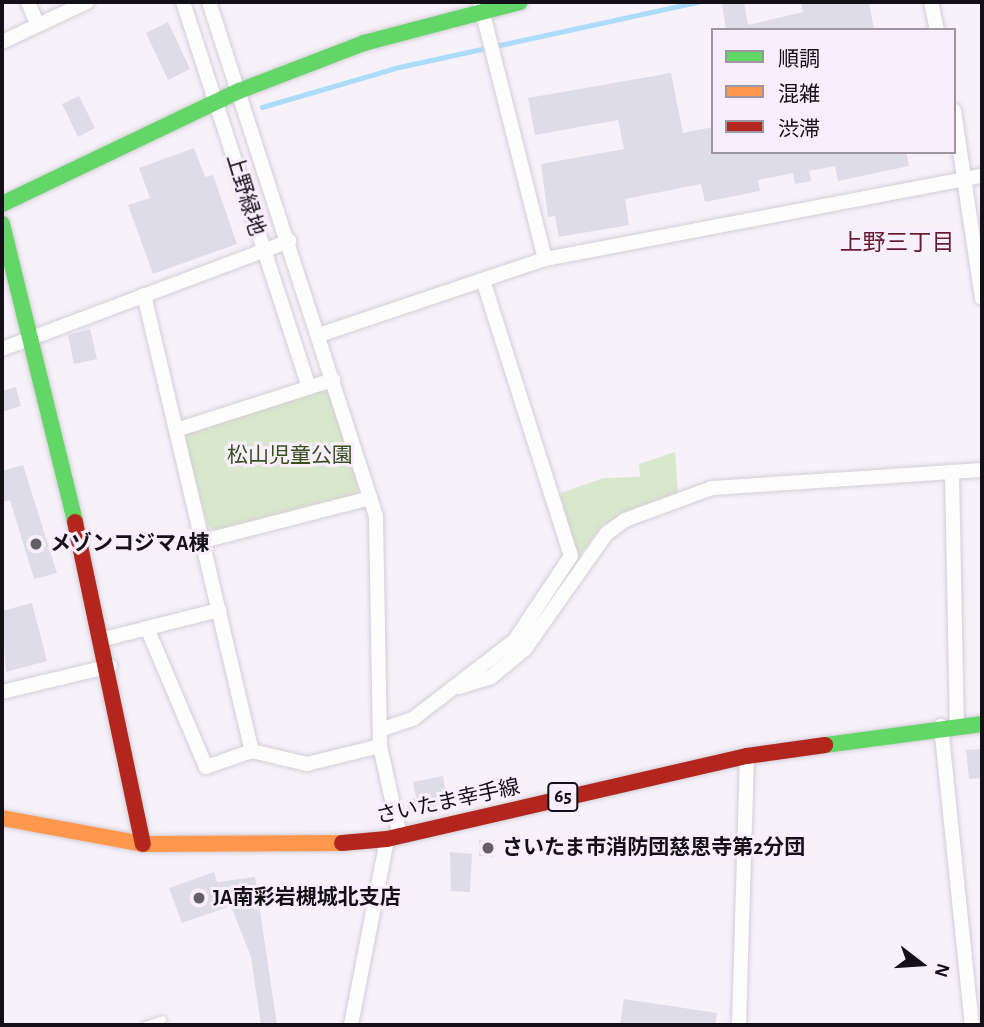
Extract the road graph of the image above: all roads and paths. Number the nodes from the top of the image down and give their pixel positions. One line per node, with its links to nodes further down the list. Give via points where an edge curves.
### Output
1 (28, 2): 8 (street)
2 (87, 2): 8 (street)
3 (183, 2): 12 (street, 上野緑地)
4 (209, 2): 11 (street)
5 (520, 2): 7 (street)
6 (931, 2): 9 (street)
7 (481, 5): 11 (street); 19 (street)
8 (37, 23): 10 (street)
9 (937, 28)
10 (2, 42)
11 (239, 91): 12 (street); 17 (street)
12 (216, 101): 15 (street); 18 (street, 上野緑地)
13 (956, 117): 14 (street)
14 (976, 178): 19 (street); 22 (street)
15 (2, 204)
16 (2, 224): 23 (street)
17 (289, 240): 18 (street); 24 (street)
18 (263, 250): 21 (street); 27 (street, 上野緑地)
19 (545, 259): 20 (street)
20 (483, 281): 24 (street); 37 (street, via 571,556 515,640)
21 (144, 295): 23 (street); 28 (street)
22 (982, 298)
23 (30, 334): 25 (street); 35 (street)
24 (319, 335): 26 (street)
25 (2, 349)
26 (334, 380): 27 (street); 31 (street)
27 (309, 388): 28 (street)
28 (176, 430): 32 (street)
29 (982, 470): 30 (street)
30 (952, 472): 37 (street, via 712,488 625,520 606,534 525,649 491,677); 40 (street)
31 (371, 498): 32 (street); 41 (street)
32 (202, 541): 33 (street)
33 (219, 610): 34 (street); 43 (street)
34 (147, 628): 35 (street); 43 (street, via 206,767)
35 (104, 639): 36 (street)
36 (110, 666): 38 (street); 47 (street)
37 (459, 687): 41 (street, via 414,718)
38 (2, 692)
39 (982, 724): 40 (street, さいたま幸手線 / 65)
40 (949, 726): 44 (street, さいたま幸手線 / 65); 52 (street)
41 (380, 730): 42 (street)
42 (380, 746): 43 (street, via 307,764); 46 (street)
43 (252, 751)
44 (747, 756): 46 (street, さいたま幸手線 / 65); 51 (street)
45 (2, 818): 47 (street, さいたま幸手線 / 65)
46 (393, 837): 47 (street, さいたま幸手線 / 65, via 264,848); 50 (street)
47 (143, 844)
48 (162, 1019): 49 (lane)
49 (145, 1025)
50 (351, 1025)
51 (740, 1025)
52 (972, 1025)

